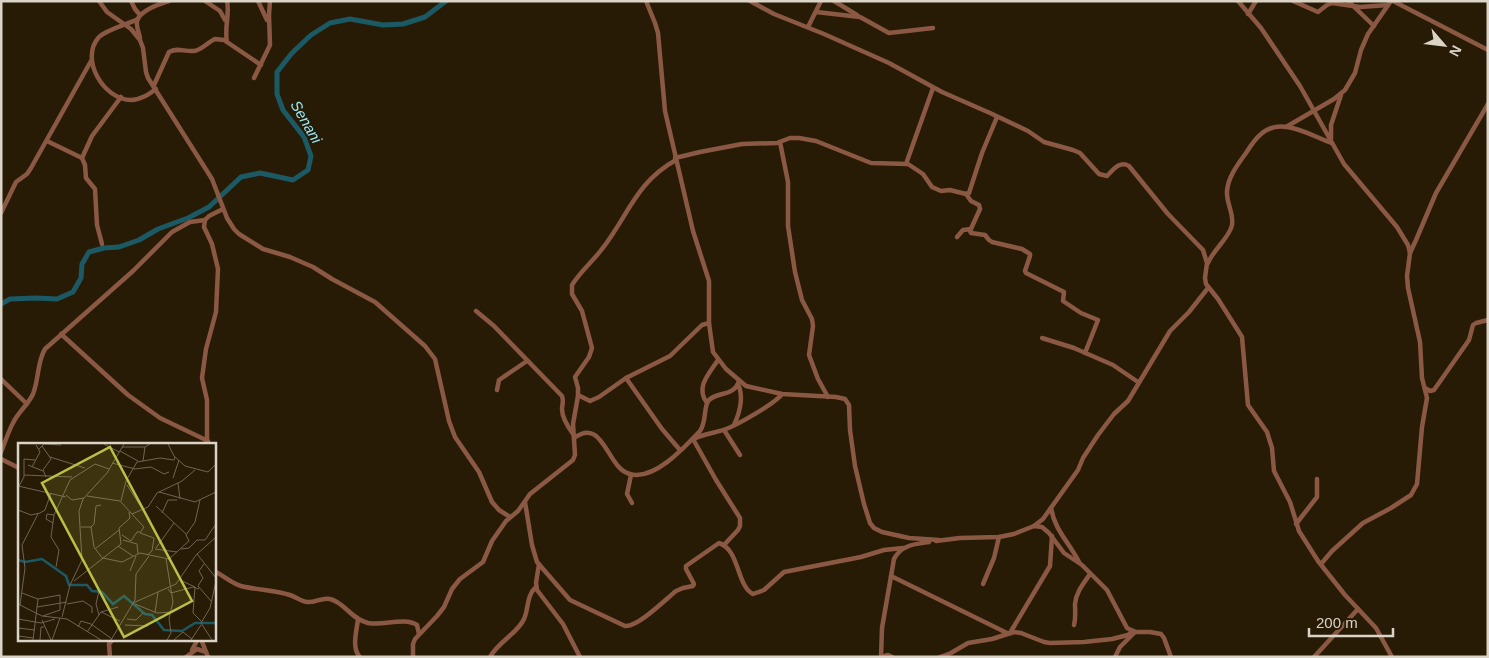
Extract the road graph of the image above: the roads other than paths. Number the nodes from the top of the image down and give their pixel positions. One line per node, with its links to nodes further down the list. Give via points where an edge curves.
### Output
1 (99, 1): 24 (street, via 107,12)
2 (131, 1): 20 (street)
3 (169, 1): 20 (street)
4 (205, 1): 22 (street, via 220,11)
5 (227, 1): 22 (street)
6 (258, 1): 23 (street)
7 (270, 1): 23 (street)
8 (646, 1): 46 (street, via 658,33 665,111)
9 (750, 1): 26 (street)
10 (821, 1): 18 (street)
11 (834, 1): 21 (street)
12 (1238, 1): 19 (street)
13 (1256, 1): 19 (street)
14 (1294, 1): 17 (street, via 1318,12 1331,4)
15 (1348, 1): 17 (street)
16 (1390, 2): 17 (street); 25 (street); 30 (street)
17 (1353, 6): 25 (street)
18 (816, 12): 21 (street); 26 (street)
19 (1248, 14): 39 (street)
20 (139, 17): 24 (street); 28 (street)
21 (860, 17): 27 (street, via 889,33)
22 (226, 21): 29 (street)
23 (269, 24): 32 (street, via 271,40)
24 (126, 26): 28 (street); 31 (street, via 100,37)
25 (1374, 26): 36 (street, via 1361,50 1355,73)
26 (808, 27): 35 (street, via 889,63)
27 (933, 28)
28 (140, 40): 34 (street, via 146,72)
29 (227, 42): 32 (street); 34 (street, via 219,38 192,52 173,50 166,57)
30 (1488, 50)
31 (91, 61): 37 (street, via 103,85); 42 (street)
32 (261, 65): 33 (street)
33 (254, 78)
34 (155, 87): 37 (street, via 140,99); 49 (street, via 212,179)
35 (933, 88): 40 (street); 47 (street)
36 (1341, 95): 39 (street); 44 (street, via 1330,131)
37 (121, 97): 45 (street, via 92,136)
38 (1488, 104): 55 (street, via 1436,192)
39 (1313, 110): 41 (street); 44 (street)
40 (998, 118): 48 (street); 56 (street, via 1049,144 1080,153 1104,176 1121,164 1129,166 1203,250)
41 (1286, 127): 44 (street); 56 (street, via 1260,134 1234,170 1227,190 1232,226)
42 (47, 141): 45 (street); 50 (street, via 29,172 16,182)
43 (780, 142): 46 (street, via 742,144); 47 (street, via 790,138 806,139 871,162); 74 (street, via 788,182 788,226 795,272 813,326 810,355)
44 (1332, 143): 55 (street, via 1344,164 1396,227)
45 (82, 158): 54 (street, via 86,165 86,178 95,189 97,225)
46 (676, 159): 60 (street, via 708,281); 73 (street, via 655,174 638,193 603,249 572,285 572,294 582,311 592,348 575,375)
47 (906, 164): 48 (street, via 923,174 932,187)
48 (966, 194): 52 (street, via 979,206)
49 (223, 208): 51 (street); 92 (street, via 234,229 250,242 308,264 375,302 425,346 435,360 455,436 479,472 492,502)
50 (1, 212)
51 (205, 220): 61 (street, via 190,222 177,229); 81 (street, via 205,231 218,269 216,312 202,378 207,400)
52 (971, 229): 53 (street, via 963,230); 63 (street, via 971,233 985,235 992,242 1030,254 1026,273 1064,292 1063,301 1098,320)
53 (957, 237)
54 (102, 244)
55 (1410, 253): 70 (street, via 1408,288 1420,342)
56 (1207, 263): 57 (street, via 1205,278)
57 (1208, 288): 69 (street, via 1170,331); 93 (street, via 1242,337 1248,405 1267,432 1274,471 1290,502)
58 (476, 311): 65 (street)
59 (1488, 320): 70 (street, via 1473,325 1469,340 1434,390)
60 (709, 323): 64 (street, via 713,352); 66 (street, via 702,325 670,356)
61 (61, 334): 76 (street, via 40,357 37,380); 81 (street, via 128,395 160,418)
62 (1042, 338): 63 (street)
63 (1086, 353): 69 (street, via 1114,365)
64 (718, 360): 68 (street); 75 (street, via 703,385 702,393)
65 (526, 361): 71 (street, via 499,380); 79 (street, via 562,396 564,420)
66 (626, 378): 73 (street, via 594,400); 82 (street)
67 (1, 379): 76 (street)
68 (739, 382): 72 (street); 75 (street, via 733,391); 77 (street, via 740,404)
69 (1138, 382): 91 (street, via 1128,401 1098,435)
70 (1425, 388): 102 (street, via 1427,398 1414,492 1363,523)
71 (497, 390)
72 (782, 394): 74 (street); 77 (street, via 774,403)
73 (578, 395): 79 (street)
74 (828, 397): 97 (street, via 840,397 849,405 856,466 870,523 882,532)
75 (707, 403): 80 (street, via 704,426)
76 (27, 404): 83 (street, via 13,422)
77 (734, 425): 78 (street)
78 (724, 430): 80 (street); 84 (street)
79 (574, 437): 87 (street, via 585,433 599,437 613,462); 89 (street, via 573,460 530,494)
80 (692, 439): 82 (street); 98 (street, via 740,518 738,530)
81 (208, 443)
82 (680, 450): 87 (street, via 654,470)
83 (1, 452)
84 (740, 455)
85 (1, 459): 86 (street)
86 (18, 468)
87 (631, 475): 90 (street, via 627,494)
88 (1317, 479): 93 (street, via 1317,497)
89 (525, 502): 92 (street); 101 (street, via 532,545)
90 (632, 503)
91 (1051, 508): 94 (street); 100 (street, via 1055,524)
92 (510, 517): 113 (street, via 492,541 483,562 460,579 438,616)
93 (1296, 524): 102 (street)
94 (1034, 526): 95 (street); 96 (street, via 1042,527)
95 (999, 536): 97 (street); 106 (street)
96 (1052, 536): 100 (street, via 1064,553); 112 (street, via 1050,566)
97 (939, 540): 99 (street)
98 (724, 545): 99 (street, via 747,589 753,594 764,590 784,572); 101 (street, via 713,546 686,566 694,586 676,591 629,626 570,600)
99 (904, 548): 105 (street, via 894,559)
100 (1079, 563): 104 (street)
101 (539, 564): 107 (street)
102 (1321, 564): 108 (street)
103 (215, 572): 109 (street, via 239,585 302,601 330,598)
104 (1090, 574): 110 (street, via 1075,601); 111 (street, via 1107,590 1125,625)
105 (892, 576): 112 (street); 125 (street, via 882,628)
106 (983, 584)
107 (536, 587): 123 (street, via 529,598 523,622); 124 (street, via 563,624)
108 (1358, 609): 130 (street); 131 (street, via 1376,628)
109 (358, 619): 113 (street, via 380,624 413,623 417,625); 121 (street, via 355,647)
110 (1074, 625)
111 (1134, 631): 112 (street, via 1112,639 1050,643 1017,632); 128 (street); 129 (street, via 1161,634)
112 (1009, 633): 127 (street, via 968,643)
113 (419, 634): 122 (street, via 413,642)
114 (112, 640): 119 (street, via 109,644)
115 (199, 640): 117 (street)
116 (200, 640): 118 (street)
117 (192, 652): 118 (street, via 198,649); 120 (street)
118 (207, 654)
119 (110, 657)
120 (186, 657)
121 (360, 657)
122 (413, 657)
123 (490, 657)
124 (580, 657)
125 (881, 657): 126 (street)
126 (892, 657)
127 (940, 657)
128 (1115, 657)
129 (1171, 657)
130 (1314, 657)
131 (1392, 657)

